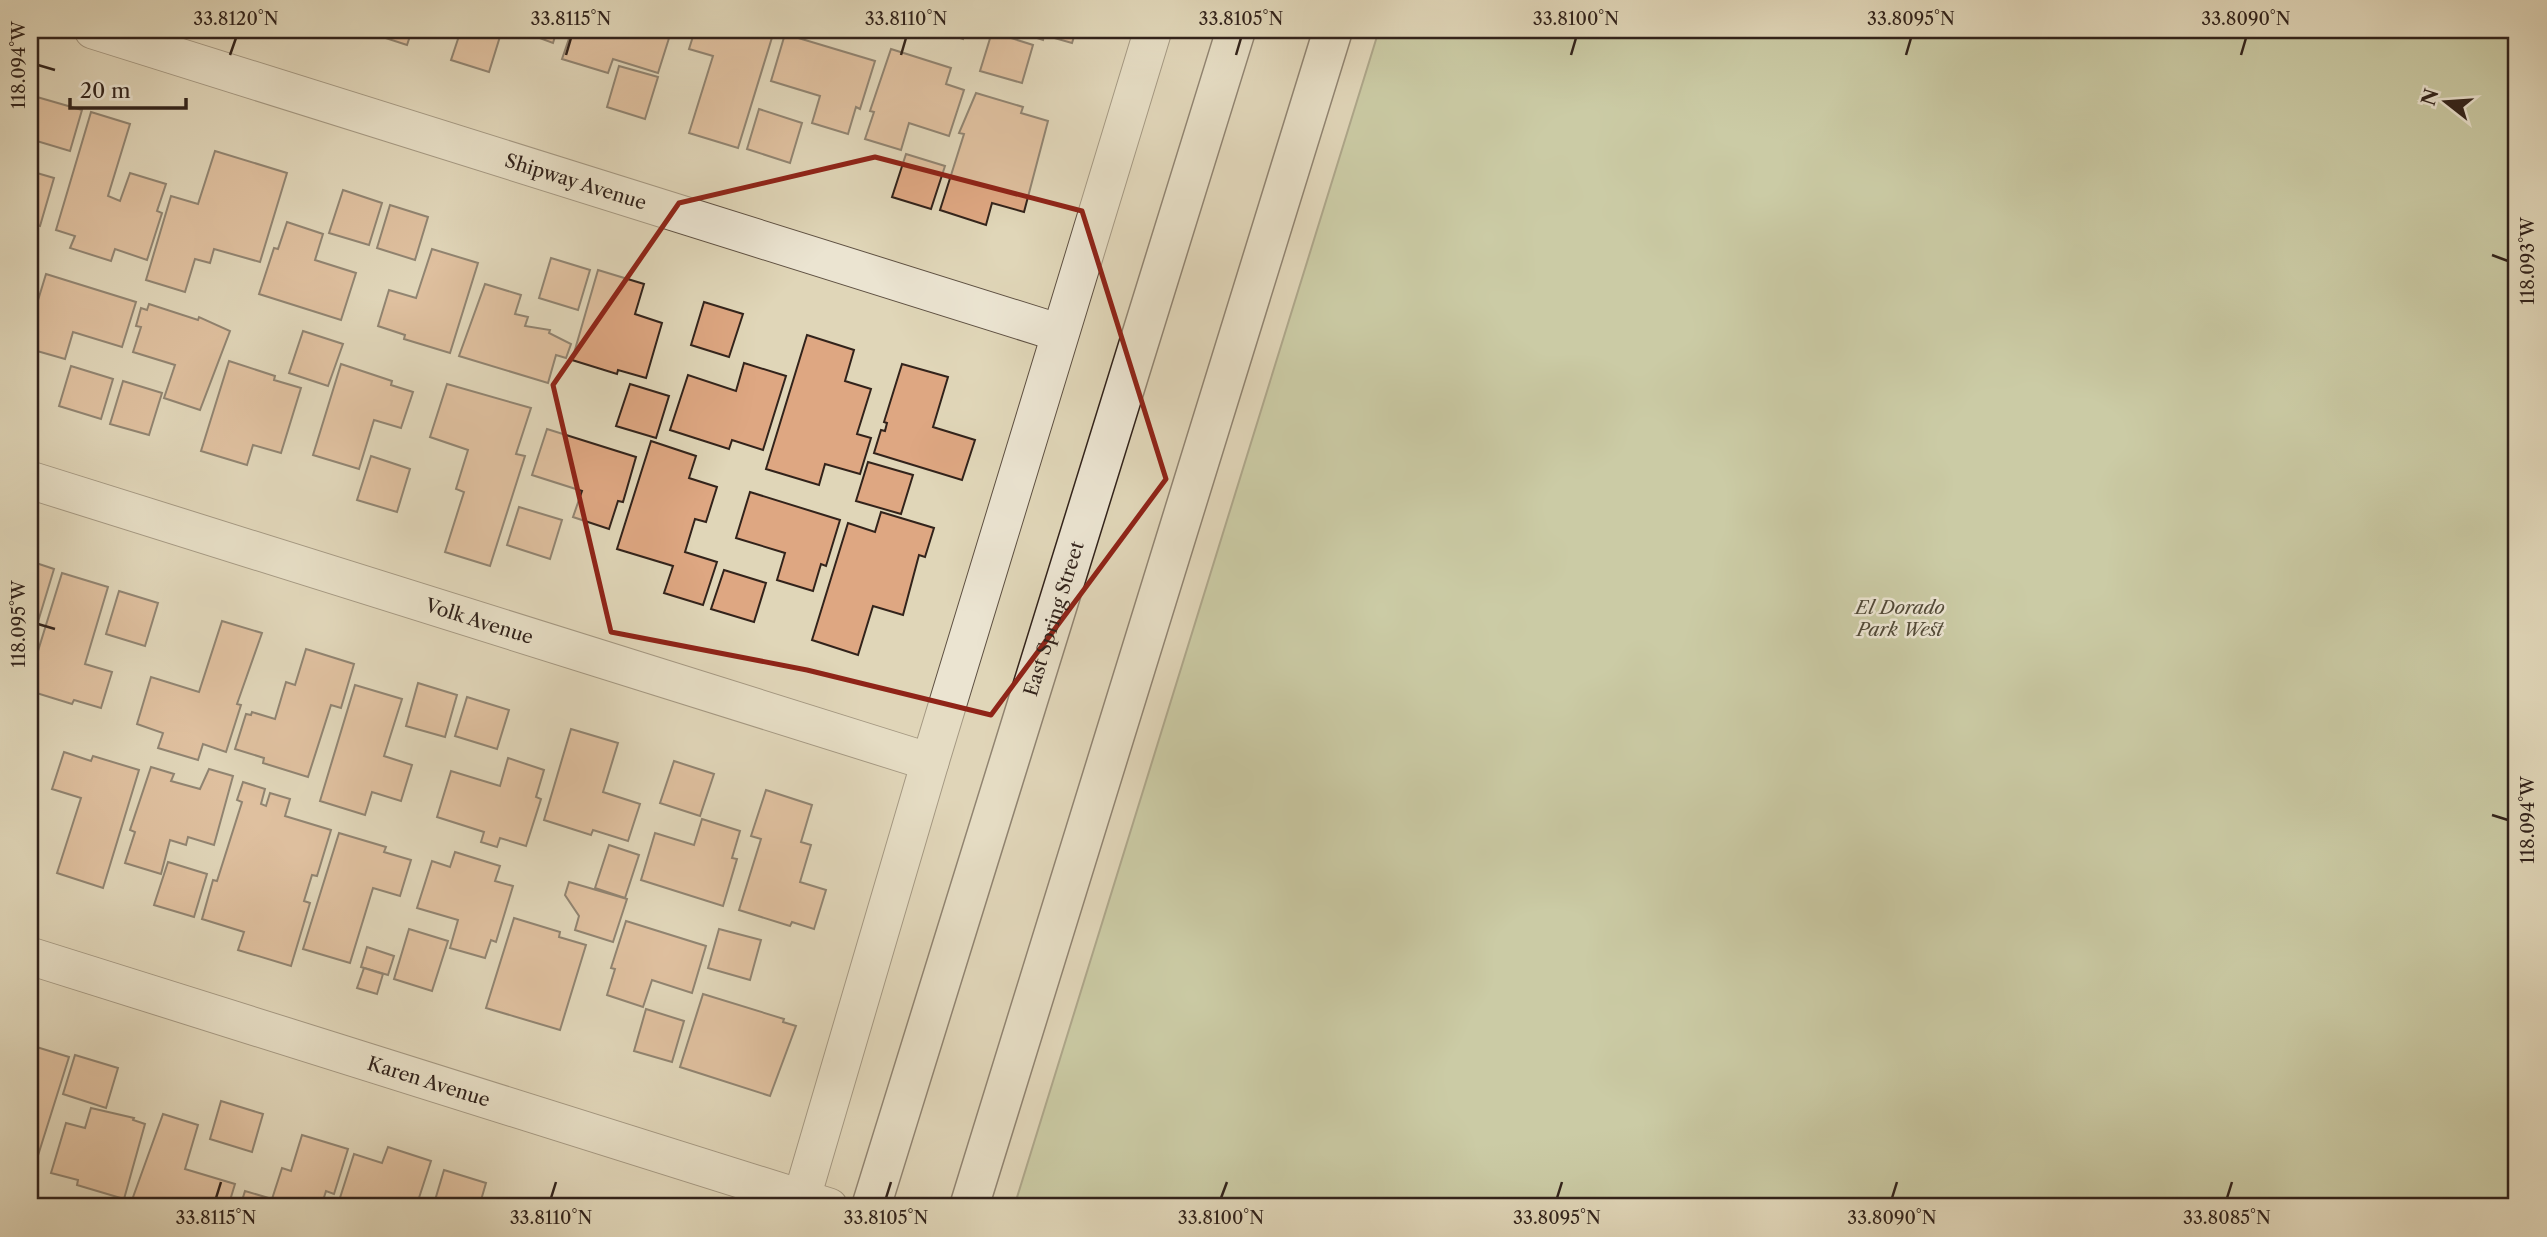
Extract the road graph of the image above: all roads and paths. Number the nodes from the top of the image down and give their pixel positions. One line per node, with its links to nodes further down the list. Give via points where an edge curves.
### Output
1 (93, 30): 5 (street, Shipway Avenue)
2 (1153, 30): 5 (street)
3 (1236, 30): 10 (main road, East Spring Street)
4 (1333, 30): 11 (main road)
5 (1060, 333): 7 (street)
6 (30, 480): 7 (street, Volk Avenue)
7 (930, 762): 9 (street)
8 (30, 956): 9 (street, Karen Avenue)
9 (810, 1204)
10 (871, 1207)
11 (969, 1207)

